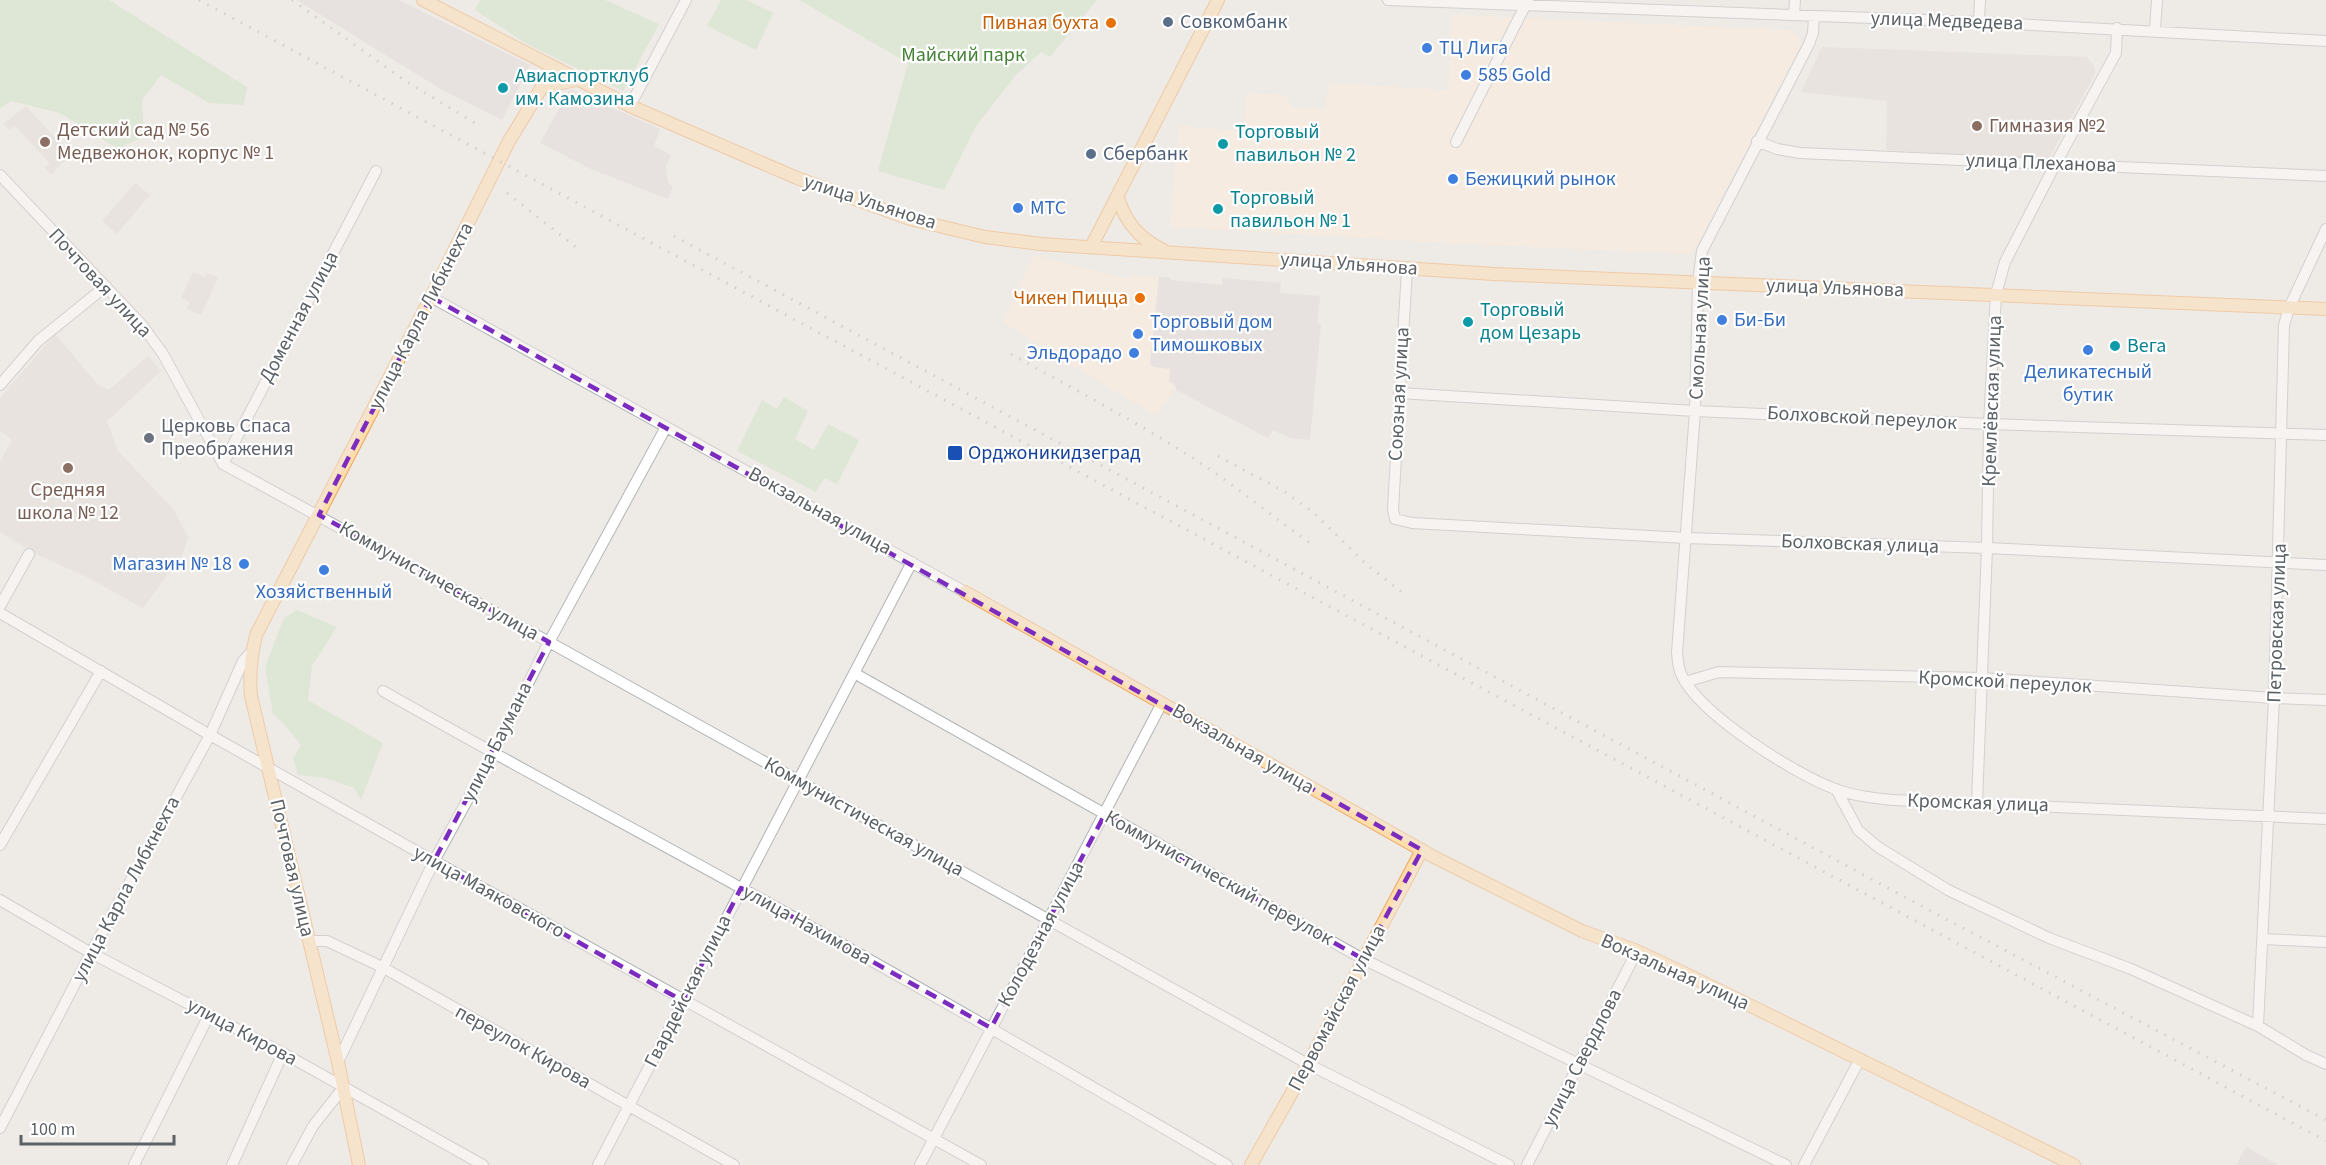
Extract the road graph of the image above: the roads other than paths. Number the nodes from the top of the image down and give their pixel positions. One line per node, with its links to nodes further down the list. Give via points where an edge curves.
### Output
1 (423, 0): 15 (main road, улица Ульянова)
2 (686, 0): 18 (street)
3 (1218, 0): 25 (main road)
4 (1388, 0): 8 (street, улица Медведева)
5 (1795, 0): 9 (street)
6 (1980, 0): 11 (street)
7 (2157, 0): 13 (street)
8 (1527, 3): 9 (street, улица Медведева); 20 (street)
9 (1794, 15): 10 (street, улица Медведева)
10 (1814, 16): 11 (street, улица Медведева); 19 (street, Смольная улица, via 1809,44)
11 (1978, 22): 12 (street, улица Медведева)
12 (2116, 28): 13 (street, улица Медведева); 21 (street, Кремлёвская улица, via 2116,53)
13 (2155, 30): 14 (street, улица Медведева)
14 (2326, 40)
15 (536, 59): 16 (main road, улица Ульянова); 17 (main road)
16 (576, 80): 17 (main road); 18 (main road, улица Ульянова)
17 (543, 86): 33 (main road, улица Карла Либкнехта, via 509,141)
18 (630, 106): 27 (main road, улица Ульянова, via 797,178 910,219 985,237)
19 (1757, 141): 21 (street, улица Плеханова, via 1800,153); 30 (street, Смольная улица, via 1702,251)
20 (1456, 142)
21 (2055, 163): 24 (street, улица Плеханова); 32 (street, Кремлёвская улица, via 2005,262)
22 (375, 171): 43 (street, Доменная улица)
23 (0, 175): 31 (street, Почтовая улица)
24 (2326, 176)
25 (1118, 198): 27 (main road); 28 (main road, via 1132,228)
26 (2326, 229): 34 (street, Петровская улица)
27 (1091, 247): 28 (main road, улица Ульянова)
28 (1167, 252): 29 (main road, улица Ульянова)
29 (1407, 269): 30 (main road, улица Ульянова); 37 (street, Союзная улица)
30 (1698, 282): 32 (main road, улица Ульянова); 38 (street, Смольная улица)
31 (106, 286): 36 (street, via 38,341); 43 (street, Почтовая улица, via 163,354)
32 (1996, 294): 34 (main road, улица Ульянова); 39 (street, Кремлёвская улица)
33 (431, 297): 40 (street, Вокзальная улица); 44 (main road, улица Карла Либкнехта)
34 (2289, 308): 35 (main road, улица Ульянова); 41 (street, Петровская улица, via 2284,325)
35 (2326, 309)
36 (0, 385)
37 (1399, 393): 38 (street, Болховской переулок); 45 (street, Союзная улица)
38 (1695, 411): 39 (street, Болховской переулок); 46 (street, Смольная улица)
39 (1989, 424): 41 (street, Болховской переулок); 47 (street, Кремлёвская улица)
40 (666, 427): 49 (street, Вокзальная улица); 56 (street, улица Баумана)
41 (2281, 433): 42 (street, Болховской переулок); 50 (street, Петровская улица)
42 (2326, 435)
43 (223, 464): 44 (street, Коммунистическая улица)
44 (319, 515): 52 (main road, улица Карла Либкнехта); 56 (street, Коммунистическая улица)
45 (1395, 519): 46 (street, Болховская улица)
46 (1686, 538): 47 (street, Болховская улица); 58 (street, Смольная улица)
47 (1987, 548): 50 (street, Болховская улица); 61 (street, Кремлёвская улица)
48 (29, 554): 54 (street)
49 (912, 562): 53 (street, Вокзальная улица); 60 (street, Гвардейская улица)
50 (2279, 563): 51 (street, Болховская улица); 64 (street, Петровская улица)
51 (2326, 565)
52 (287, 577): 57 (main road, Почтовая улица, via 256,635)
53 (965, 592): 66 (main road, Вокзальная улица)
54 (0, 606)
55 (0, 613): 59 (street, улица Маяковского)
56 (549, 642): 68 (street, улица Баумана); 70 (street, Коммунистическая улица)
57 (252, 651): 67 (street, улица Карла Либкнехта, via 232,682); 69 (main road, Почтовая улица, via 251,696)
58 (1678, 665): 62 (street, Кромская улица)
59 (101, 670): 67 (street, улица Маяковского); 76 (street)
60 (854, 672): 70 (street, Гвардейская улица); 73 (street, Коммунистический переулок)
61 (1982, 678): 62 (street, Кромской переулок, via 1719,672); 64 (street, Кромской переулок); 72 (street, Кремлёвская улица)
62 (1686, 682): 71 (street, Кромская улица, via 1735,731)
63 (383, 691): 68 (street, улица Нахимова)
64 (2274, 698): 65 (street, Кромской переулок); 74 (street, Петровская улица)
65 (2326, 700)
66 (1162, 703): 73 (street, Колодезная улица); 77 (main road, Вокзальная улица)
67 (210, 735): 69 (street, улица Маяковского); 86 (street, улица Карла Либкнехта)
68 (493, 753): 78 (street, улица Баумана); 79 (street, улица Нахимова)
69 (269, 767): 78 (street, улица Маяковского); 83 (main road, Почтовая улица)
70 (797, 780): 79 (street, Гвардейская улица); 81 (street, Коммунистическая улица)
71 (1836, 789): 72 (street, Кромская улица, via 1874,798); 91 (street, via 1858,830 1878,847 1948,890 2049,938 2131,969)
72 (1977, 802): 74 (street, Кромская улица)
73 (1105, 814): 81 (street, Колодезная улица); 87 (street, Коммунистический переулок)
74 (2269, 816): 75 (street, Кромская улица); 82 (street, Петровская улица)
75 (2326, 819)
76 (0, 845)
77 (1422, 850): 85 (main road, Вокзальная улица, via 1573,927); 87 (main road, Первомайская улица)
78 (434, 861): 88 (street, улица Баумана); 89 (street, улица Маяковского)
79 (741, 888): 89 (street, Гвардейская улица); 92 (street, улица Нахимова)
80 (0, 900): 86 (street, улица Кирова)
81 (1048, 919): 92 (street, Колодезная улица); 96 (street, Коммунистическая улица)
82 (2264, 939): 84 (street); 91 (street, Петровская улица)
83 (309, 940): 88 (street, переулок Кирова, via 327,941); 95 (main road, Почтовая улица)
84 (2326, 942)
85 (1637, 951): 94 (main road, Вокзальная улица); 98 (street, улица Свердлова)
86 (91, 953): 90 (street, улица Кирова); 101 (street, улица Карла Либкнехта)
87 (1363, 959): 96 (main road, Первомайская улица); 98 (street, Коммунистический переулок)
88 (382, 967): 95 (street, улица Баумана); 100 (street, переулок Кирова)
89 (683, 1001): 100 (street, Гвардейская улица); 102 (street, улица Маяковского)
90 (209, 1015): 93 (street, улица Кирова); 103 (street)
91 (2258, 1026): 97 (street)
92 (991, 1028): 102 (street, Колодезная улица); 112 (street, улица Нахимова)
93 (283, 1053): 99 (street, улица Кирова); 104 (street)
94 (1860, 1059): 117 (street); 118 (main road, Вокзальная улица)
95 (338, 1062): 99 (main road, Почтовая улица)
96 (1308, 1064): 113 (main road, Первомайская улица); 114 (street, Коммунистическая улица)
97 (2326, 1064)
98 (1579, 1065): 115 (street, улица Свердлова); 116 (street, Коммунистический переулок)
99 (343, 1088): 105 (street, via 312,1126); 106 (main road, Почтовая улица); 107 (street, улица Кирова)
100 (629, 1106): 108 (street, Гвардейская улица); 109 (street, переулок Кирова)
101 (0, 1128)
102 (933, 1138): 110 (street, Колодезная улица); 111 (street, улица Маяковского)
103 (134, 1165)
104 (232, 1165)
105 (292, 1165)
106 (359, 1165)
107 (483, 1165)
108 (598, 1165)
109 (734, 1165)
110 (920, 1165)
111 (981, 1165)
112 (1227, 1165)
113 (1251, 1165)
114 (1509, 1165)
115 (1527, 1165)
116 (1786, 1165)
117 (1804, 1165)
118 (2074, 1165)

